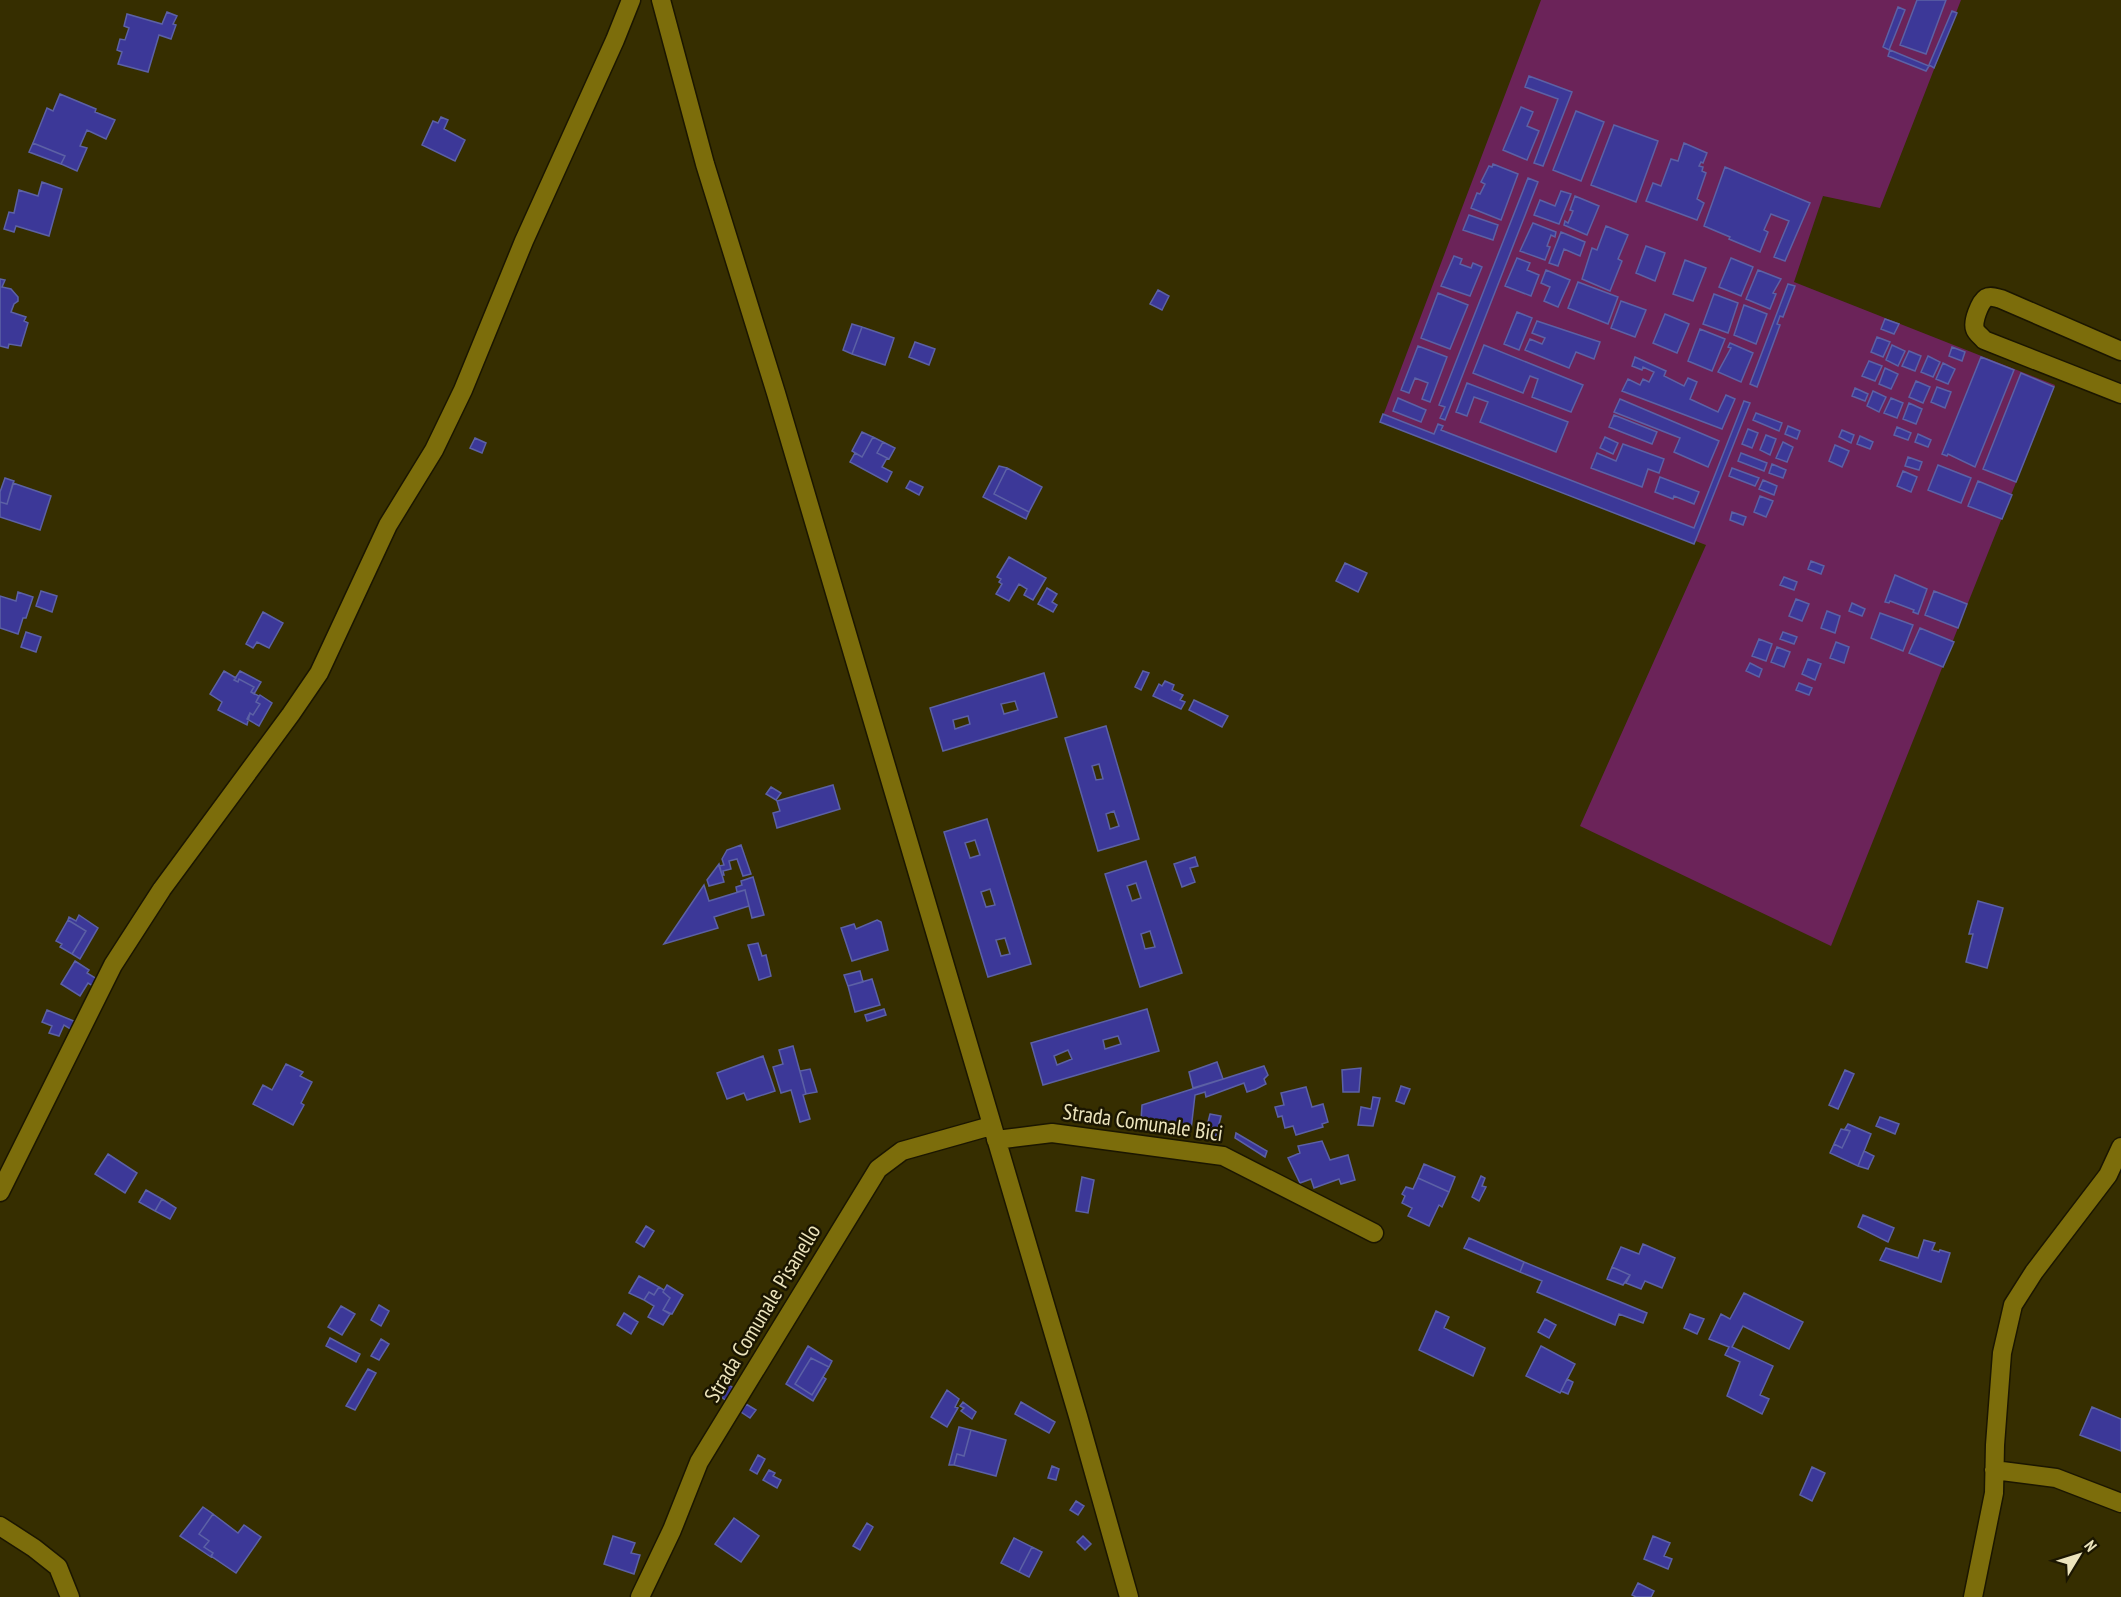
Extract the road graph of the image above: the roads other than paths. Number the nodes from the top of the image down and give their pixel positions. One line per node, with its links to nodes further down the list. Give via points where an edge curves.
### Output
1 (630, 0): 7 (street, via 463,390 434,450 388,525 319,673 113,964)
2 (661, 0): 5 (street, via 705,164 780,404)
3 (2121, 351): 4 (street, via 1991,297 1985,298 1974,323 1984,340)
4 (2121, 394)
5 (994, 1133): 8 (street, Strada Comunale Bici, via 1052,1133 1223,1156); 13 (street, Strada Comunale Pisanello, via 902,1151 878,1169 699,1462); 14 (street)
6 (2121, 1147): 9 (street, via 2108,1175 2013,1305 2002,1353)
7 (0, 1192)
8 (1374, 1233)
9 (1994, 1470): 10 (street, via 2056,1478); 15 (street, via 1994,1494)
10 (2121, 1503)
11 (0, 1526): 12 (street, via 58,1567)
12 (70, 1597)
13 (640, 1597)
14 (1129, 1597)
15 (1972, 1597)

